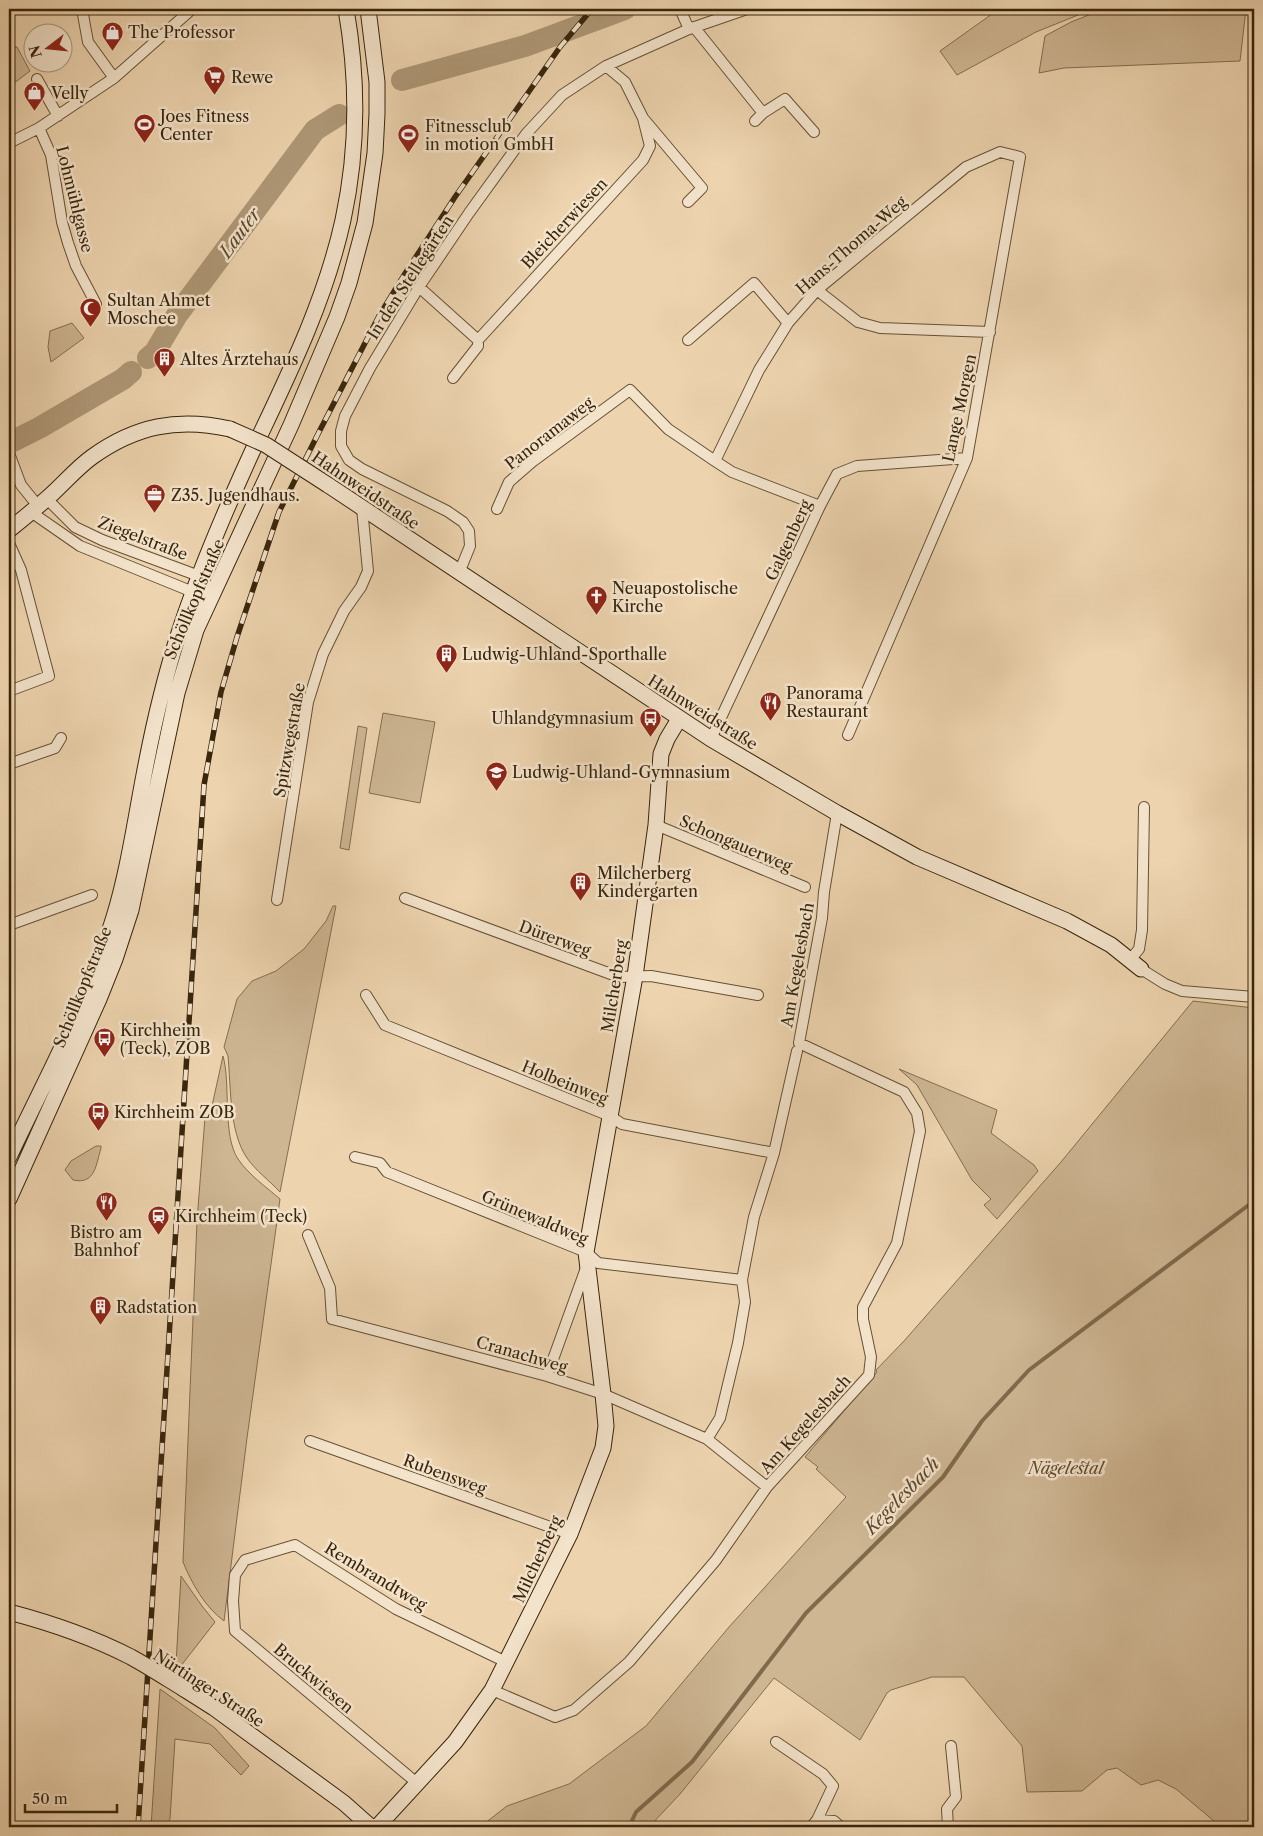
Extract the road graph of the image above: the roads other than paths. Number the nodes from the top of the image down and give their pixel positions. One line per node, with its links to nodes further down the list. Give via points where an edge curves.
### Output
1 (82, 9): 9 (street, via 88,42)
2 (192, 9): 9 (street)
3 (346, 9): 38 (main road, Schöllkopfstraße, via 354,69 355,119 353,155 340,234 324,287 298,352)
4 (368, 9): 40 (main road, Schöllkopfstraße, via 377,82 377,124 371,188 354,267 337,317 291,425)
5 (747, 9): 7 (street, In den Stellegärten)
6 (681, 10): 7 (street)
7 (691, 28): 8 (street, In den Stellegärten); 11 (street)
8 (606, 66): 13 (street, Bleicherwiesen, via 625,82); 20 (street, In den Stellegärten, via 562,95 526,134)
9 (114, 78): 12 (street)
10 (37, 79): 12 (street)
11 (764, 113): 14 (street); 16 (street, via 785,99)
12 (58, 116): 15 (street)
13 (644, 118): 19 (street, Bleicherwiesen, via 702,188); 25 (street, Bleicherwiesen, via 650,146 643,160)
14 (756, 121)
15 (39, 128): 17 (street); 22 (street, Lohmühlgasse, via 51,155 68,243)
16 (814, 132)
17 (9, 143)
18 (1020, 157): 21 (street, Hans-Thoma-Weg, via 1000,152 966,167); 24 (street, Lange Morgen)
19 (688, 202)
20 (420, 287): 25 (street); 37 (street, In den Stellegärten, via 370,368 345,416 341,446 349,460 362,469 463,522 469,531 470,546)
21 (818, 290): 23 (street, Hans-Thoma-Weg); 24 (street, via 858,322 880,328)
22 (96, 304)
23 (788, 323): 26 (street, via 754,282); 30 (street, Hans-Thoma-Weg, via 759,370)
24 (990, 332): 29 (street, Lange Morgen)
25 (478, 340): 27 (street, Bleicherwiesen, via 478,346)
26 (688, 340)
27 (453, 378)
28 (10, 455): 31 (street, Ziegelstraße, via 21,485)
29 (968, 458): 32 (street, Galgenberg, via 857,466 837,474); 43 (street, Lange Morgen)
30 (715, 462): 32 (street, via 732,472); 34 (street, Panoramaweg, via 668,429 630,390 509,482)
31 (39, 506): 33 (main road, Hahnweidstraße, bridge, via 91,457 122,439 174,423 208,424 230,429 266,445); 35 (main road, Hahnweidstraße); 38 (street, Ziegelstraße, via 102,540); 39 (street, Ziegelstraße, via 80,546)
32 (820, 506): 45 (street, Galgenberg)
33 (362, 508): 37 (main road, Hahnweidstraße); 53 (street, Spitzwegstraße, via 368,571 344,610 323,654 308,702)
34 (497, 509)
35 (9, 530)
36 (9, 543): 41 (street, via 21,570 49,676)
37 (458, 573): 42 (main road, Hahnweidstraße)
38 (199, 576): 39 (main road, Schöllkopfstraße); 40 (street, Ziegelstraße)
39 (193, 592): 40 (street, Ziegelstraße); 63 (main road, Schöllkopfstraße, via 165,682 112,924 86,993)
40 (211, 594): 65 (main road, Schöllkopfstraße, via 183,669 131,910 95,1008)
41 (9, 691)
42 (680, 719): 45 (main road, Hahnweidstraße); 49 (main road, Milcherberg, via 661,754)
43 (848, 735)
44 (61, 738): 46 (street, via 55,748)
45 (710, 739): 48 (main road, Hahnweidstraße)
46 (9, 764)
47 (1144, 807): 55 (street, via 1142,930)
48 (836, 813): 55 (main road, Hahnweidstraße, via 917,856 1067,921 1111,945); 73 (street, Am Kegelesbach, via 822,918 799,1042 904,1092 917,1113 920,1131 898,1243 863,1307 871,1357 869,1375)
49 (656, 825): 50 (street, Schongauerweg); 56 (main road, Milcherberg)
50 (805, 888)
51 (92, 895): 54 (street)
52 (405, 898): 56 (street, Dürerweg, via 619,977)
53 (277, 900)
54 (9, 925)
55 (1136, 964): 59 (street, Hahnweidstraße, via 1165,984 1182,991)
56 (634, 976): 58 (street, Dürerweg, via 651,976); 61 (main road, Milcherberg)
57 (366, 995): 61 (street, Holbeinweg, via 385,1025)
58 (758, 995)
59 (1254, 997)
60 (797, 1051): 62 (street)
61 (610, 1116): 62 (street, Holbeinweg, via 622,1124); 67 (main road, Milcherberg)
62 (774, 1153): 68 (street, via 754,1217)
63 (9, 1157)
64 (355, 1157): 67 (street, Grünewaldweg, via 380,1163 387,1172)
65 (9, 1199)
66 (308, 1235): 69 (street, Cranachweg, via 330,1288 332,1319)
67 (588, 1257): 68 (street, Grünewaldweg, via 598,1263); 69 (street, Milcherberg); 70 (main road, Milcherberg)
68 (742, 1280): 71 (street, via 745,1302 738,1343 720,1418)
69 (548, 1376): 70 (street, Cranachweg)
70 (603, 1394): 71 (street, Cranachweg); 74 (main road, Milcherberg, via 606,1426 603,1448)
71 (707, 1438): 73 (street, Cranachweg)
72 (310, 1441): 74 (street, Rubensweg)
73 (767, 1487): 78 (street, Am Kegelesbach, via 716,1560 629,1662 574,1710 555,1717)
74 (570, 1534): 77 (main road, Milcherberg)
75 (235, 1575): 77 (street, Rembrandtweg, via 244,1560 295,1545 396,1609); 81 (street, Bruckwiesen, via 235,1631)
76 (9, 1612): 83 (main road, Nürtinger Straße, bridge, via 63,1628 132,1658 214,1708 336,1797)
77 (506, 1662): 78 (main road, Milcherberg)
78 (492, 1690): 81 (main road, Milcherberg, via 454,1742)
79 (776, 1742): 82 (street, via 823,1774 832,1786)
80 (951, 1746): 86 (street, via 956,1797 948,1809)
81 (417, 1783): 84 (main road, Milcherberg)
82 (814, 1824): 85 (street, via 834,1821)
83 (371, 1827)
84 (376, 1827)
85 (841, 1827)
86 (948, 1827)

